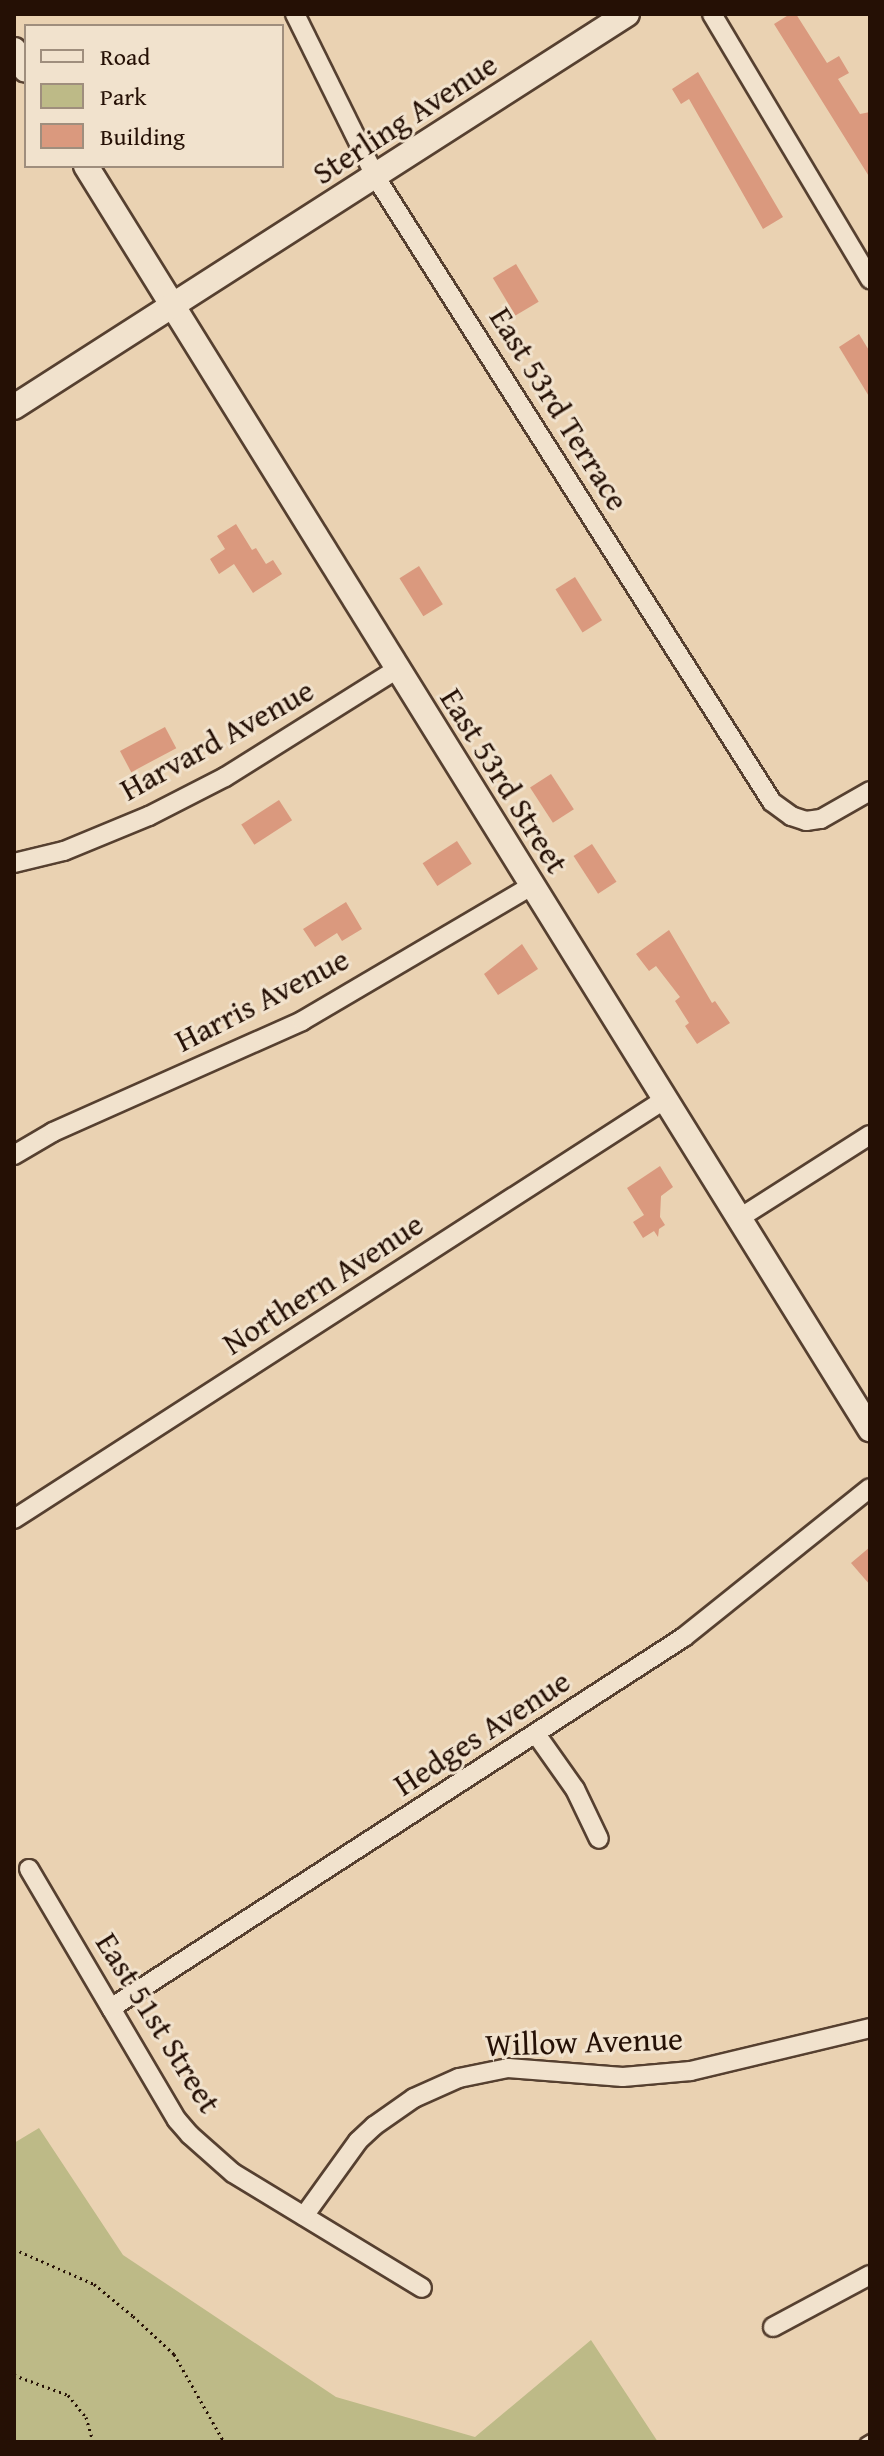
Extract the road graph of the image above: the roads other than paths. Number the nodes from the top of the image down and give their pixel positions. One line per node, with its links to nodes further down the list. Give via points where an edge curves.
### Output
1 (295, 14): 5 (street, East 53rd Terrace)
2 (627, 14): 5 (street, Sterling Avenue)
3 (712, 14): 6 (street)
4 (87, 168): 7 (street, East 53rd Street)
5 (375, 176): 7 (street, Sterling Avenue); 10 (street, East 53rd Terrace, via 772,802 797,818 821,819)
6 (870, 279)
7 (172, 306): 8 (street, Sterling Avenue); 9 (street, East 53rd Street)
8 (14, 407)
9 (397, 669): 11 (street, Harvard Avenue, via 225,777 149,816 64,851); 12 (street, East 53rd Street)
10 (870, 791)
11 (14, 863)
12 (531, 886): 13 (street, East 53rd Street); 15 (street, Harris Avenue, via 302,1021 53,1132)
13 (664, 1100): 16 (street, East 53rd Street); 19 (street, Northern Avenue)
14 (870, 1135): 16 (street)
15 (14, 1155)
16 (738, 1219): 17 (street, East 53rd Street)
17 (870, 1429)
18 (870, 1488): 20 (street, Hedges Avenue, via 684,1637)
19 (14, 1519)
20 (536, 1734): 21 (street, via 575,1789); 23 (street, Hedges Avenue)
21 (599, 1839)
22 (29, 1869): 23 (street, East 51st Street)
23 (111, 2008): 25 (street, East 51st Street, via 190,2135 233,2173)
24 (870, 2028): 25 (street, Willow Avenue, via 691,2071 623,2077 508,2068 459,2078 414,2098 374,2126)
25 (304, 2216): 27 (street, East 51st Street)
26 (870, 2275): 28 (street)
27 (422, 2288)
28 (773, 2327)

